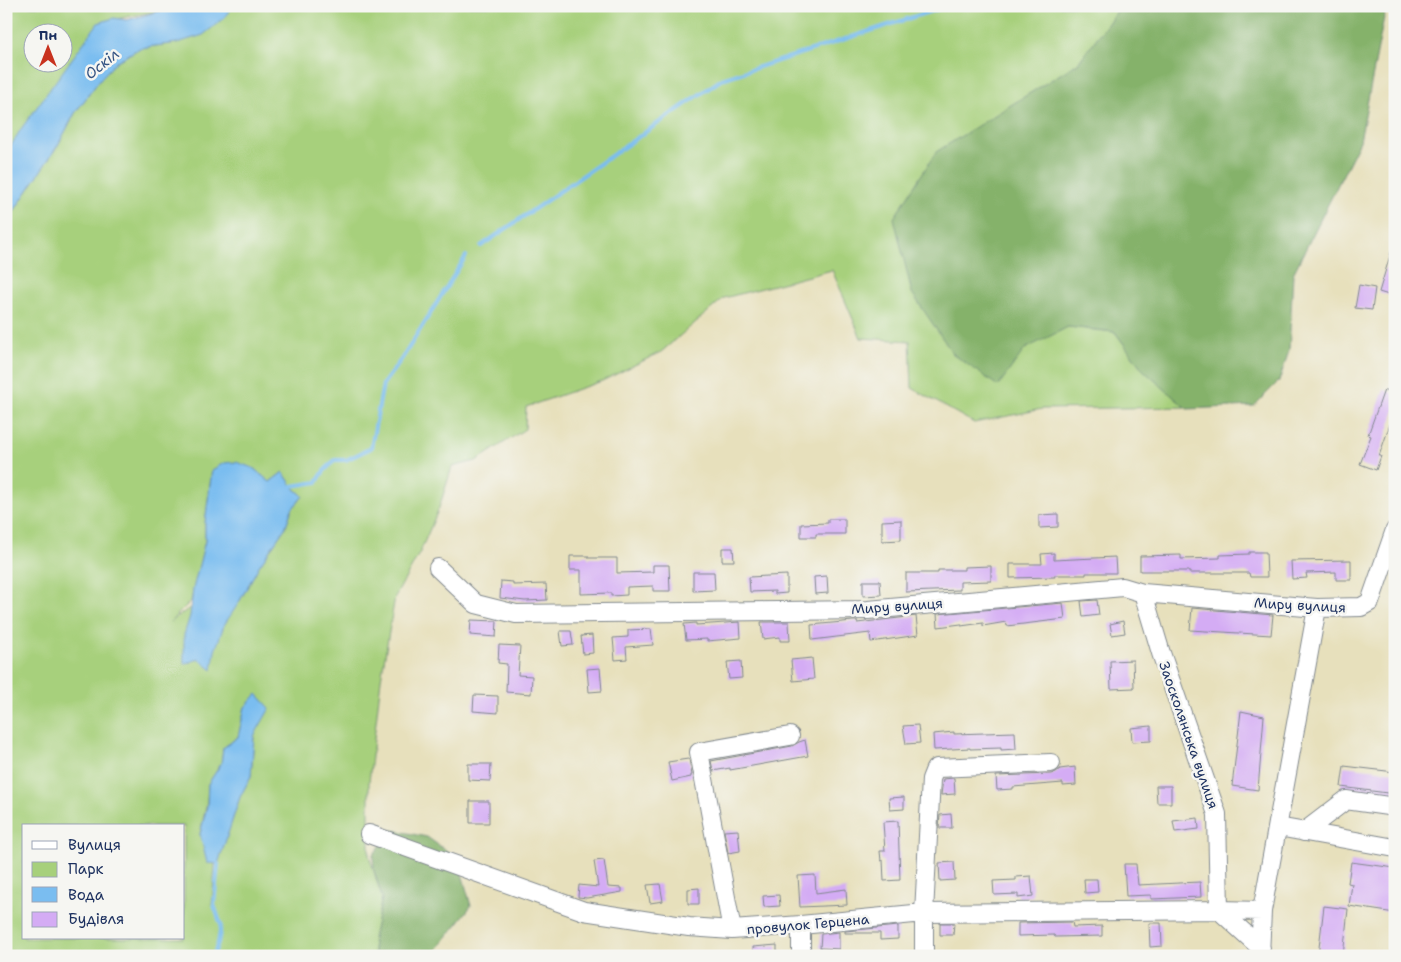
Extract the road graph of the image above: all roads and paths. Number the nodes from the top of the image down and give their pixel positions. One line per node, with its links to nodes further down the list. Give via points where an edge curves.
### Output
1 (1395, 530): 4 (street, Миру вулиця, via 1370,602 1361,607)
2 (438, 568): 3 (street, Миру вулиця, via 476,604 516,614 868,610 1123,587)
3 (1143, 593): 4 (street, Миру вулиця); 12 (street, Заосколянська вулиця, via 1217,814)
4 (1317, 608): 8 (street)
5 (790, 736): 16 (street, via 699,752)
6 (1051, 763): 14 (street, via 935,770 931,779)
7 (1395, 807): 9 (street, via 1346,800)
8 (1278, 827): 9 (street); 13 (street)
9 (1304, 832): 11 (street)
10 (369, 834): 16 (street, провулок Герцена, via 584,911 688,927)
11 (1395, 848)
12 (1220, 910): 13 (street, провулок Герцена); 14 (street, провулок Герцена); 17 (street)
13 (1262, 912): 17 (street)
14 (924, 913): 15 (street, провулок Герцена); 19 (street)
15 (801, 925): 16 (street, провулок Герцена); 18 (street)
16 (732, 930)
17 (1260, 952)
18 (801, 956)
19 (924, 956)

